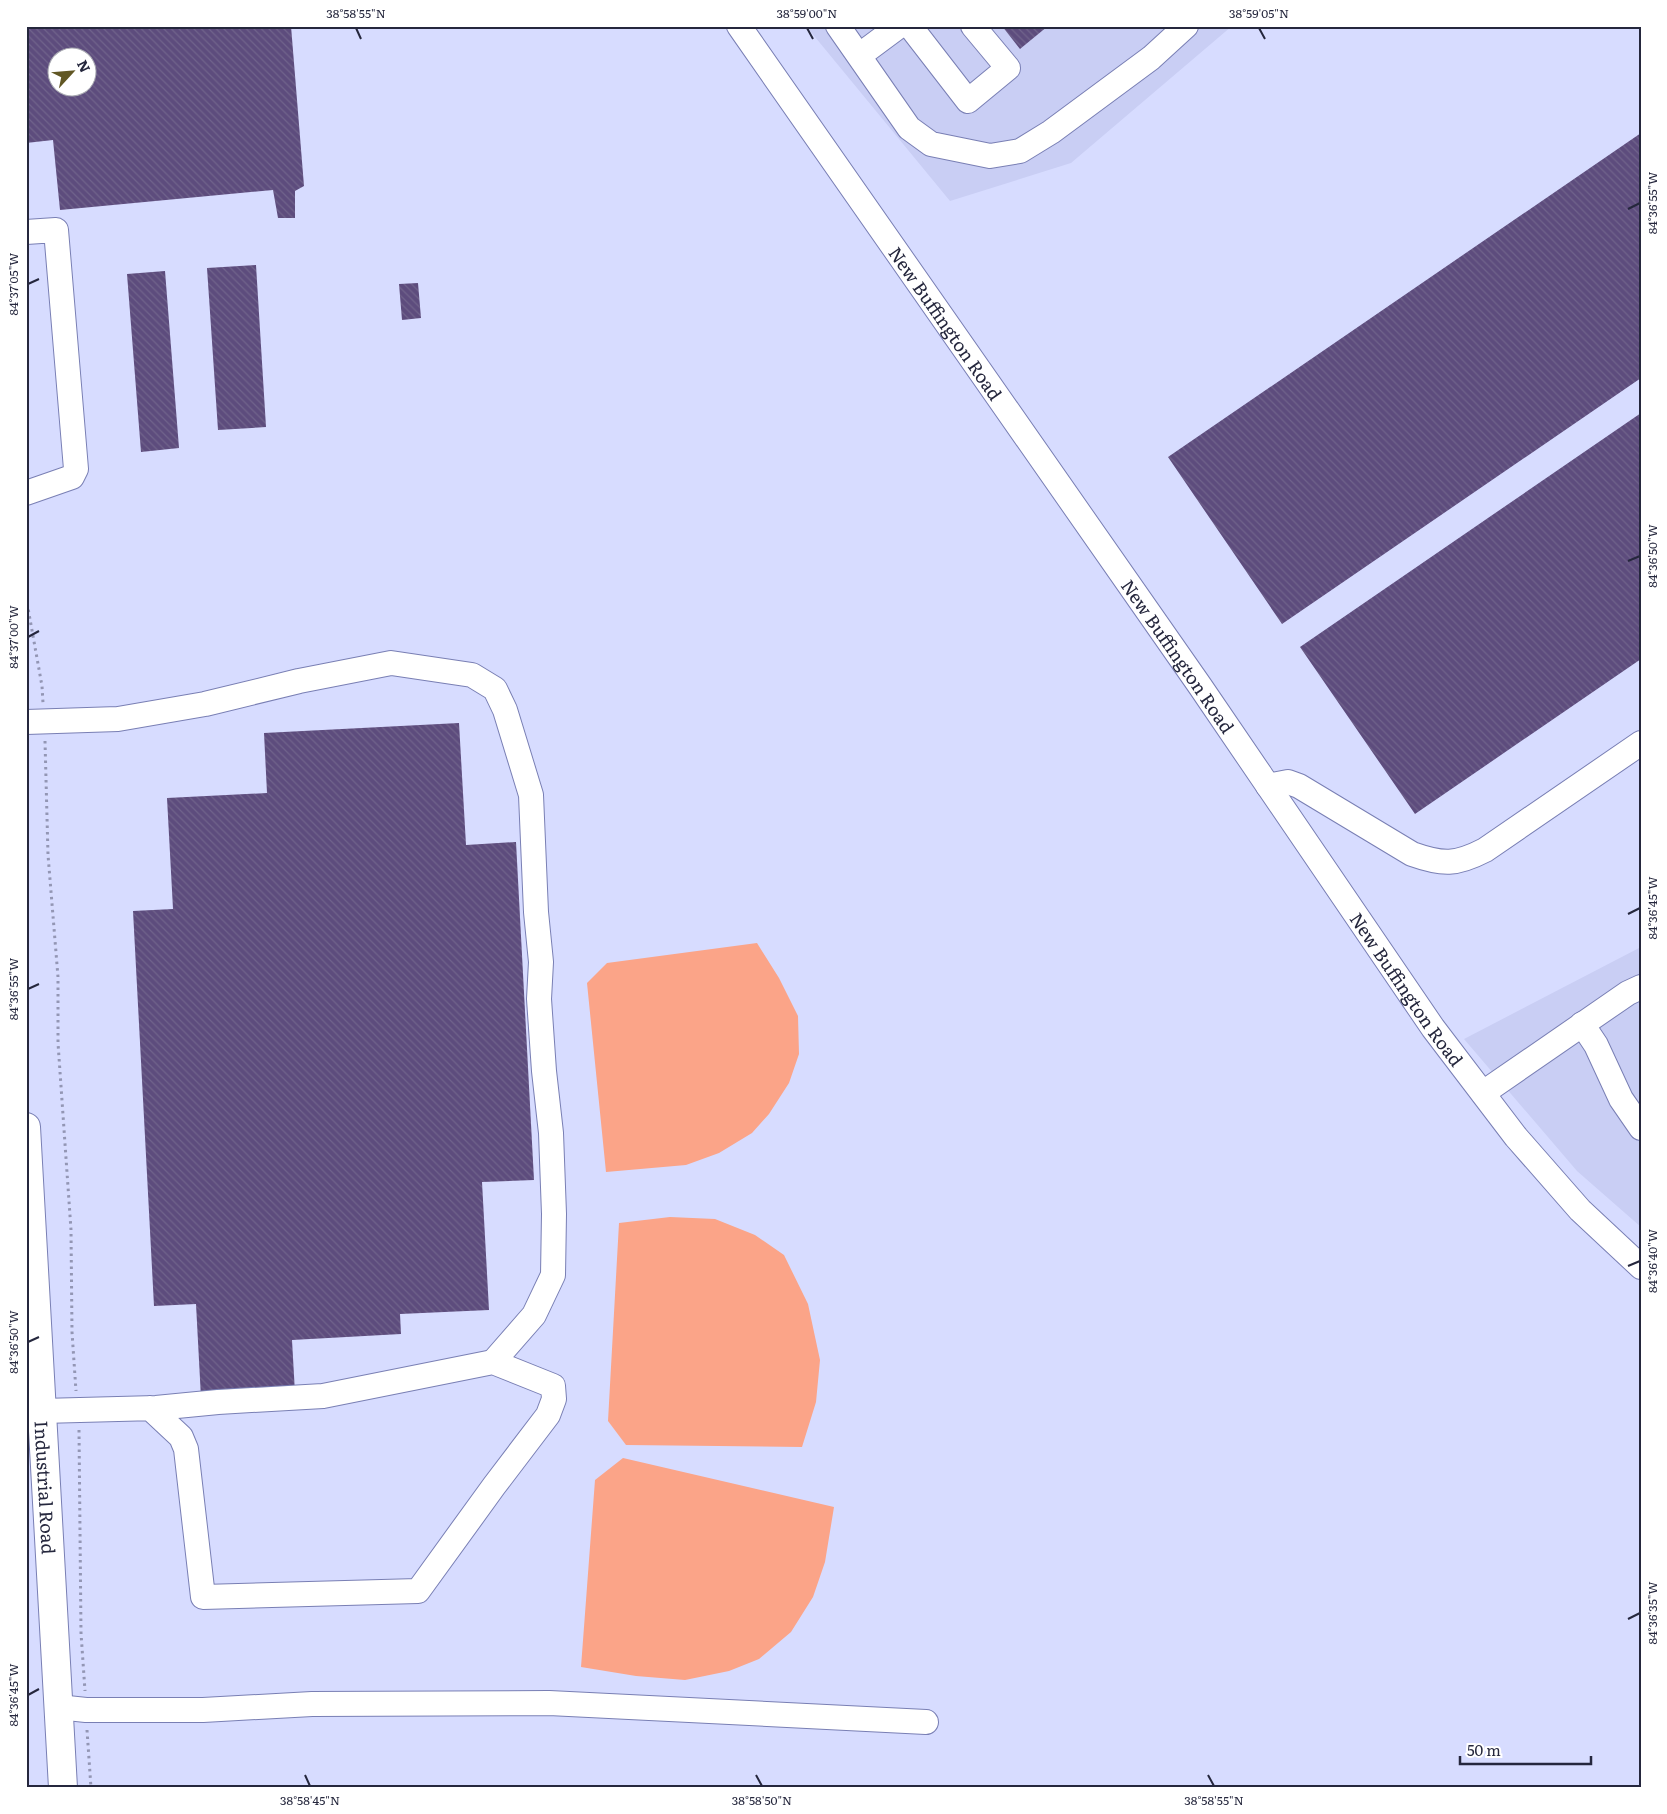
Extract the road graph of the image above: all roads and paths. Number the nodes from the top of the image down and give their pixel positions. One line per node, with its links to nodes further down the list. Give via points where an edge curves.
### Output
1 (738, 26): 13 (street, New Buffington Road)
2 (838, 26): 7 (street)
3 (900, 26): 7 (street)
4 (910, 26): 5 (street, via 968,101 1008,68)
5 (973, 26)
6 (1186, 26): 7 (street, via 1151,58 1052,132 1020,150 990,156 931,144 909,128)
7 (860, 55)
8 (26, 232): 9 (street, via 56,230 76,469 72,477)
9 (26, 493)
10 (26, 597): 11 (path, via 42,686)
11 (35, 722): 20 (street, via 127,718 391,663 472,675 495,689 505,710 531,794 541,962 540,1008 554,1214 553,1275 534,1316); 22 (path, via 58,977 58,1043 71,1230 72,1332)
12 (1641, 743): 13 (street, via 1485,850 1467,859 1449,862 1433,862 1412,854 1299,786 1288,782)
13 (1268, 786): 16 (street, New Buffington Road, via 1433,1028)
14 (1639, 990): 15 (street, via 1628,993)
15 (1582, 1024): 16 (street); 18 (street, via 1596,1045 1621,1099)
16 (1483, 1093): 19 (street, New Buffington Road, via 1516,1137 1580,1210)
17 (26, 1127): 23 (main road, Industrial Road)
18 (1641, 1128)
19 (1641, 1267)
20 (493, 1362): 21 (street, via 323,1396); 21 (street, via 553,1386 554,1399 548,1415 418,1591 203,1597 186,1449 181,1437)
21 (150, 1408): 22 (street)
22 (78, 1410): 23 (street); 25 (path, via 81,1633)
23 (42, 1411): 24 (main road, Industrial Road)
24 (58, 1707): 25 (street); 27 (main road, Industrial Road)
25 (86, 1710): 26 (street, via 203,1710 312,1704 549,1703); 28 (path)
26 (926, 1722)
27 (62, 1788)
28 (91, 1788)

